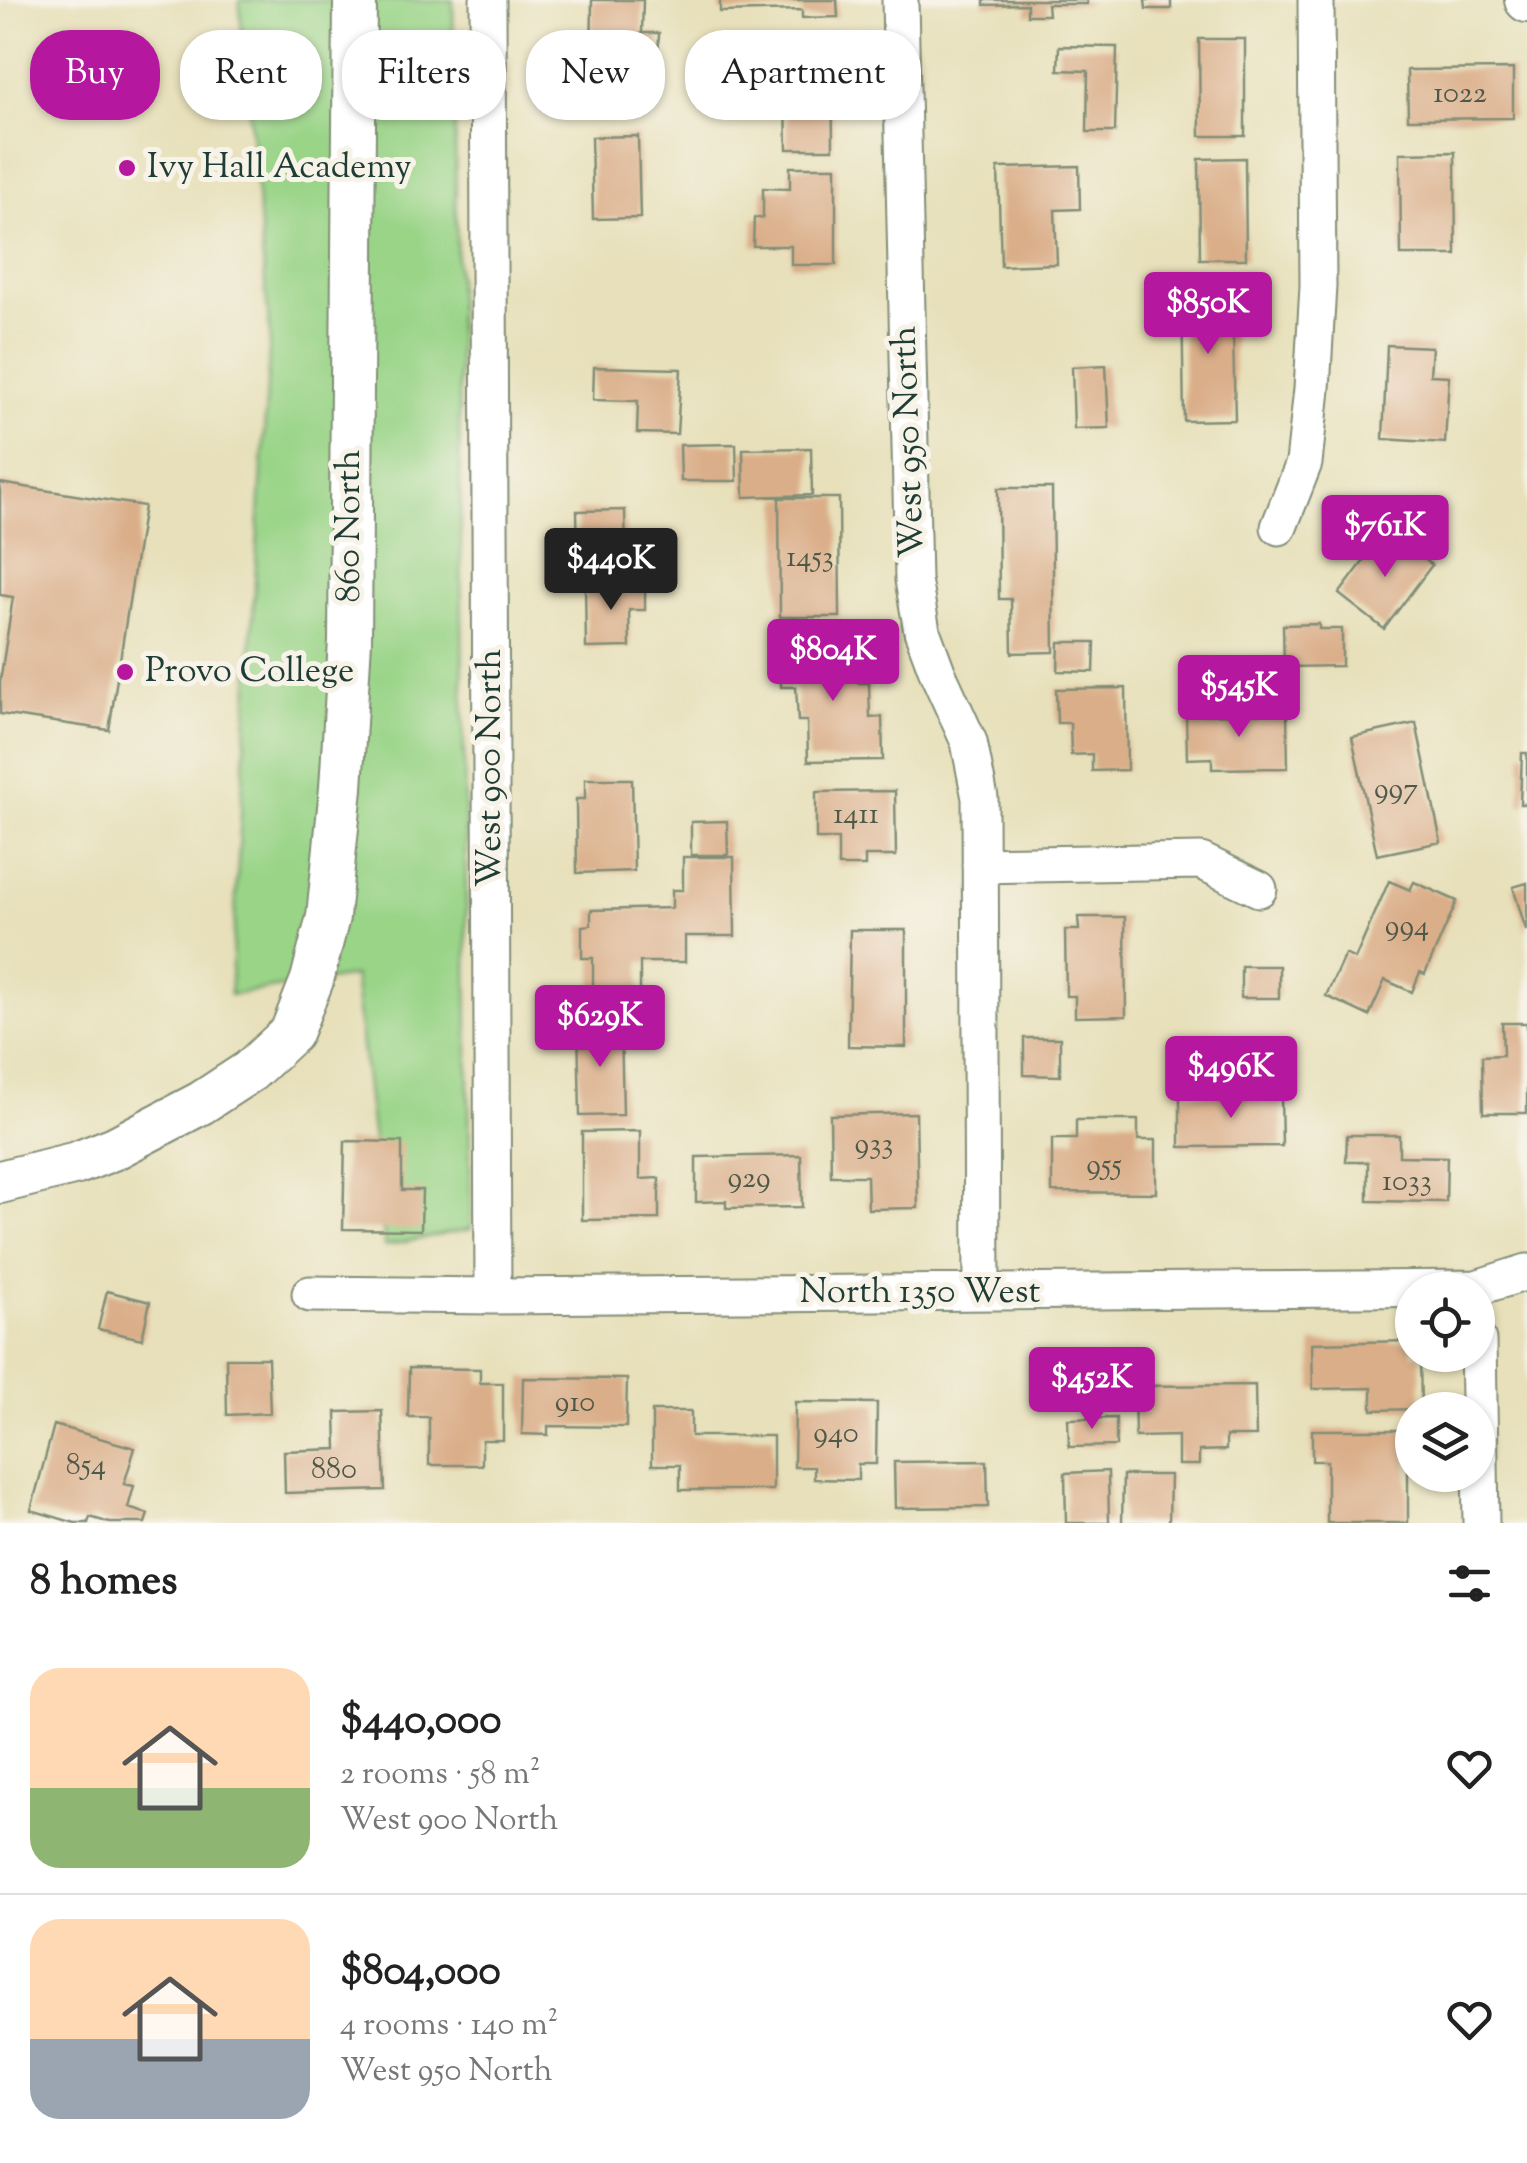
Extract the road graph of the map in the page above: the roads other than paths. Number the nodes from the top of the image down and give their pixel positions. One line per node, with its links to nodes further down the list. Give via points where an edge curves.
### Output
1 (355, 0): 8 (street, 860 North, via 350,641 328,917 312,980 291,1033 201,1103 77,1163)
2 (488, 0): 14 (street, West 900 North)
3 (900, 0): 6 (street, West 950 North, via 913,580 922,630 969,742 980,798)
4 (1316, 0): 5 (street, via 1312,389 1304,463)
5 (1279, 526)
6 (980, 865): 7 (street, via 1201,861); 12 (street, West 950 North)
7 (1259, 890)
8 (0, 1182)
9 (1527, 1272): 10 (street, North 1350 West)
10 (1495, 1283)
11 (1395, 1289): 12 (street, North 1350 West)
12 (982, 1292): 14 (street, North 1350 West)
13 (310, 1294): 14 (street, North 1350 West)
14 (494, 1296)
15 (1479, 1372): 16 (street)
16 (1481, 1523)

